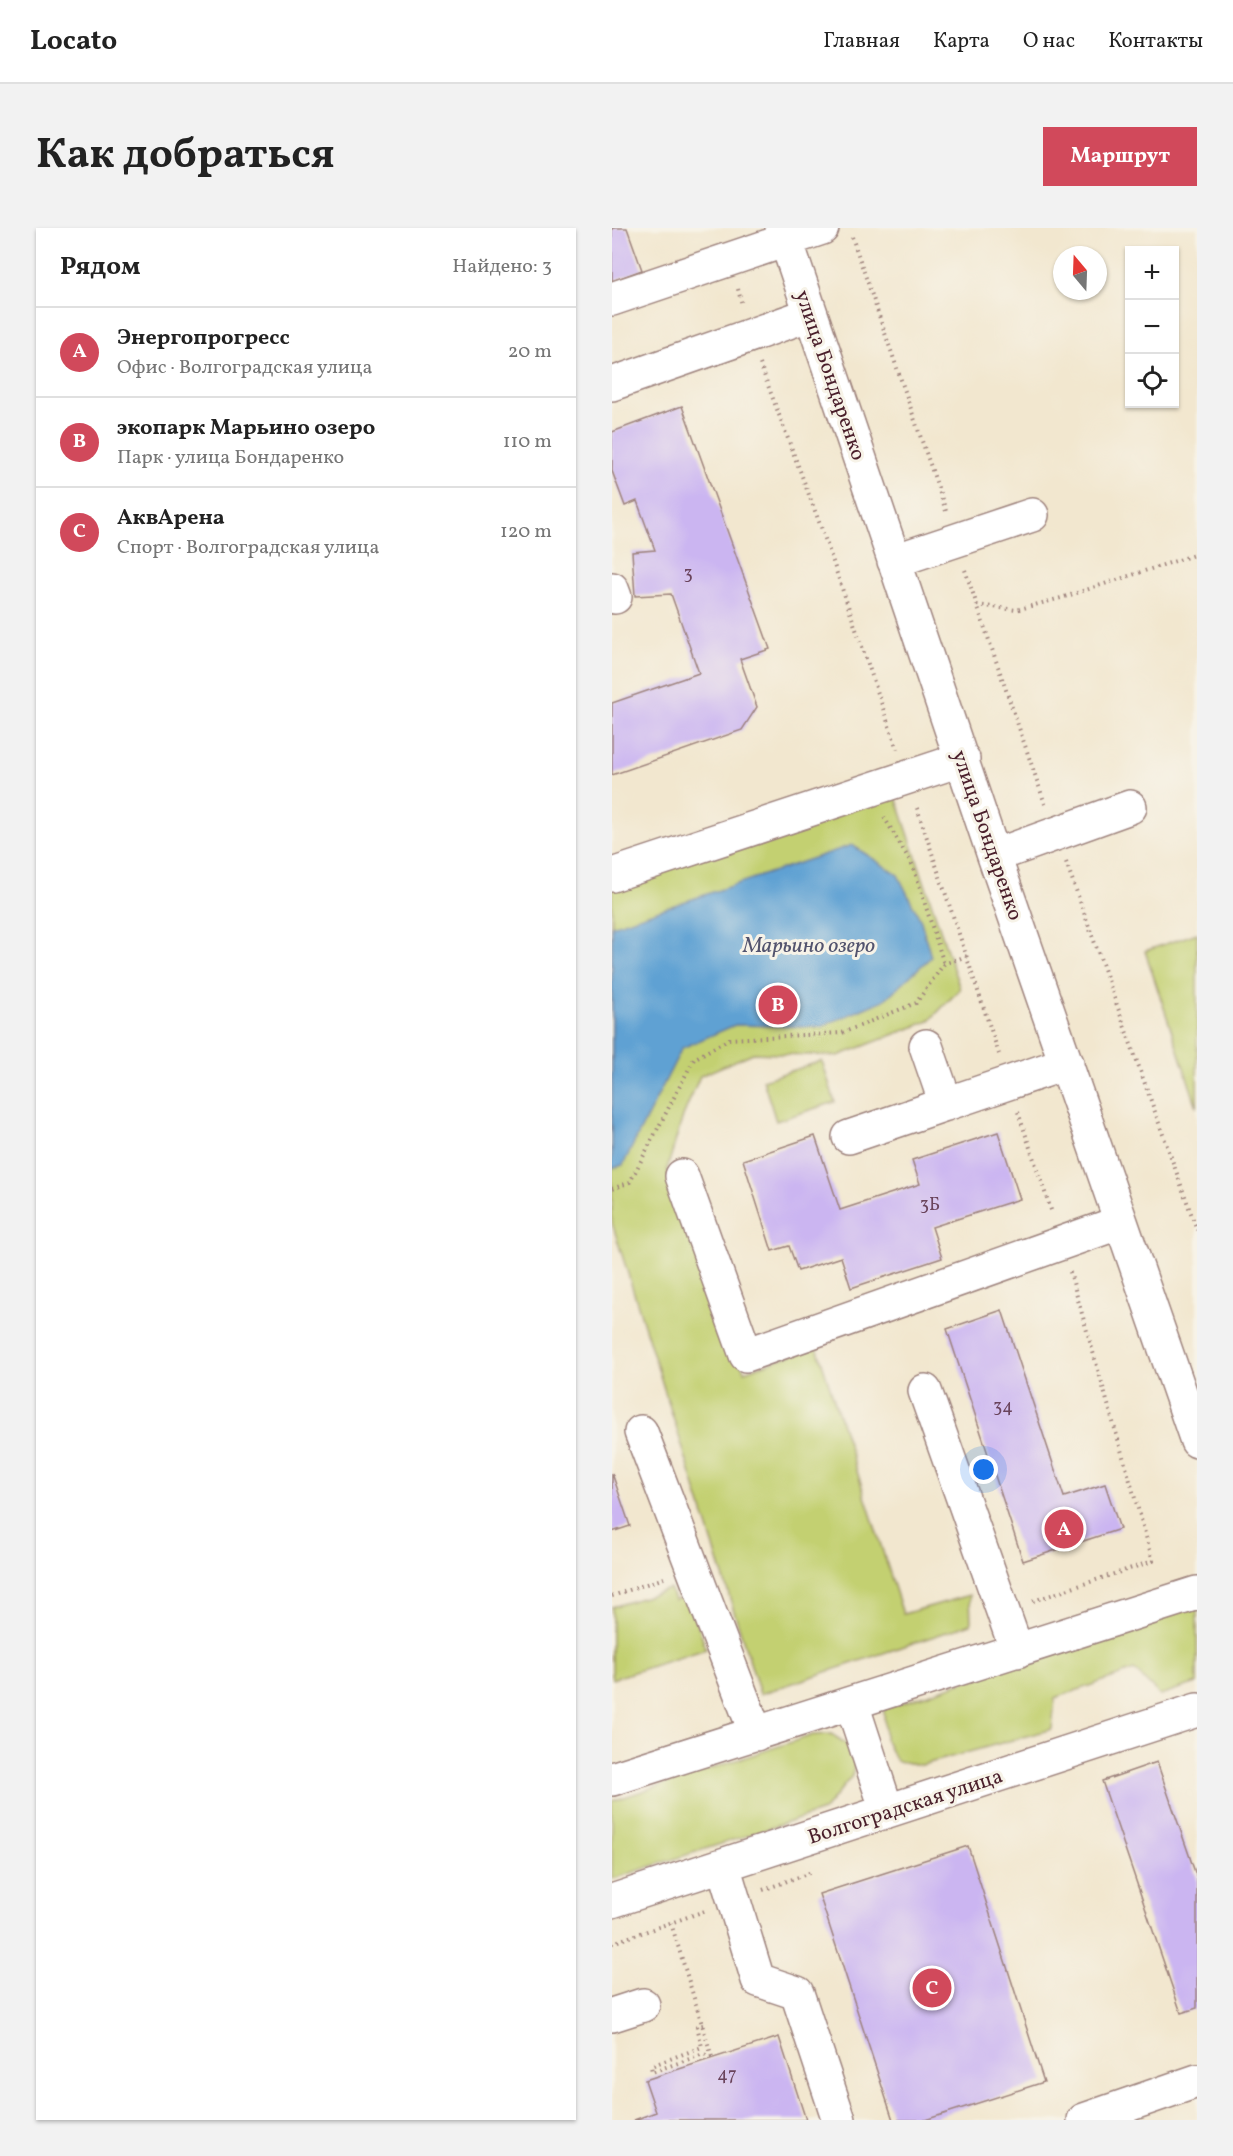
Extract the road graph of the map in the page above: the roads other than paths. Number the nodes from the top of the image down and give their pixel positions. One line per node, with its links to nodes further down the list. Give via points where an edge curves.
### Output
1 (822, 228): 2 (street)
2 (784, 234): 3 (street, via 731,260); 4 (street, улица Бондаренко)
3 (612, 299)
4 (811, 314): 5 (street); 7 (street, улица Бондаренко)
5 (612, 384)
6 (1032, 515): 7 (street)
7 (894, 561): 8 (street, улица Бондаренко)
8 (963, 759): 10 (street, улица Бондаренко); 11 (street)
9 (1130, 807): 10 (street)
10 (994, 856): 13 (street, улица Бондаренко)
11 (612, 875)
12 (926, 1046): 14 (street)
13 (1067, 1063): 14 (street); 17 (street, улица Бондаренко)
14 (946, 1104): 15 (street)
15 (849, 1137)
16 (682, 1176): 17 (street, via 746,1355)
17 (1122, 1222): 20 (street, улица Бондаренко)
18 (925, 1391): 22 (street)
19 (641, 1432): 25 (street)
20 (1197, 1441)
21 (1197, 1593): 22 (street)
22 (1017, 1651): 23 (street)
23 (852, 1704): 25 (street); 27 (street)
24 (1197, 1710): 27 (street, Волгоградская улица)
25 (756, 1734): 26 (street)
26 (612, 1779)
27 (887, 1811): 28 (street, Волгоградская улица)
28 (723, 1865): 29 (street, Волгоградская улица); 33 (street, via 758,1980 797,1993)
29 (612, 1901)
30 (643, 2005): 31 (street)
31 (612, 2015)
32 (1197, 2081): 34 (street)
33 (839, 2120)
34 (1084, 2120)

